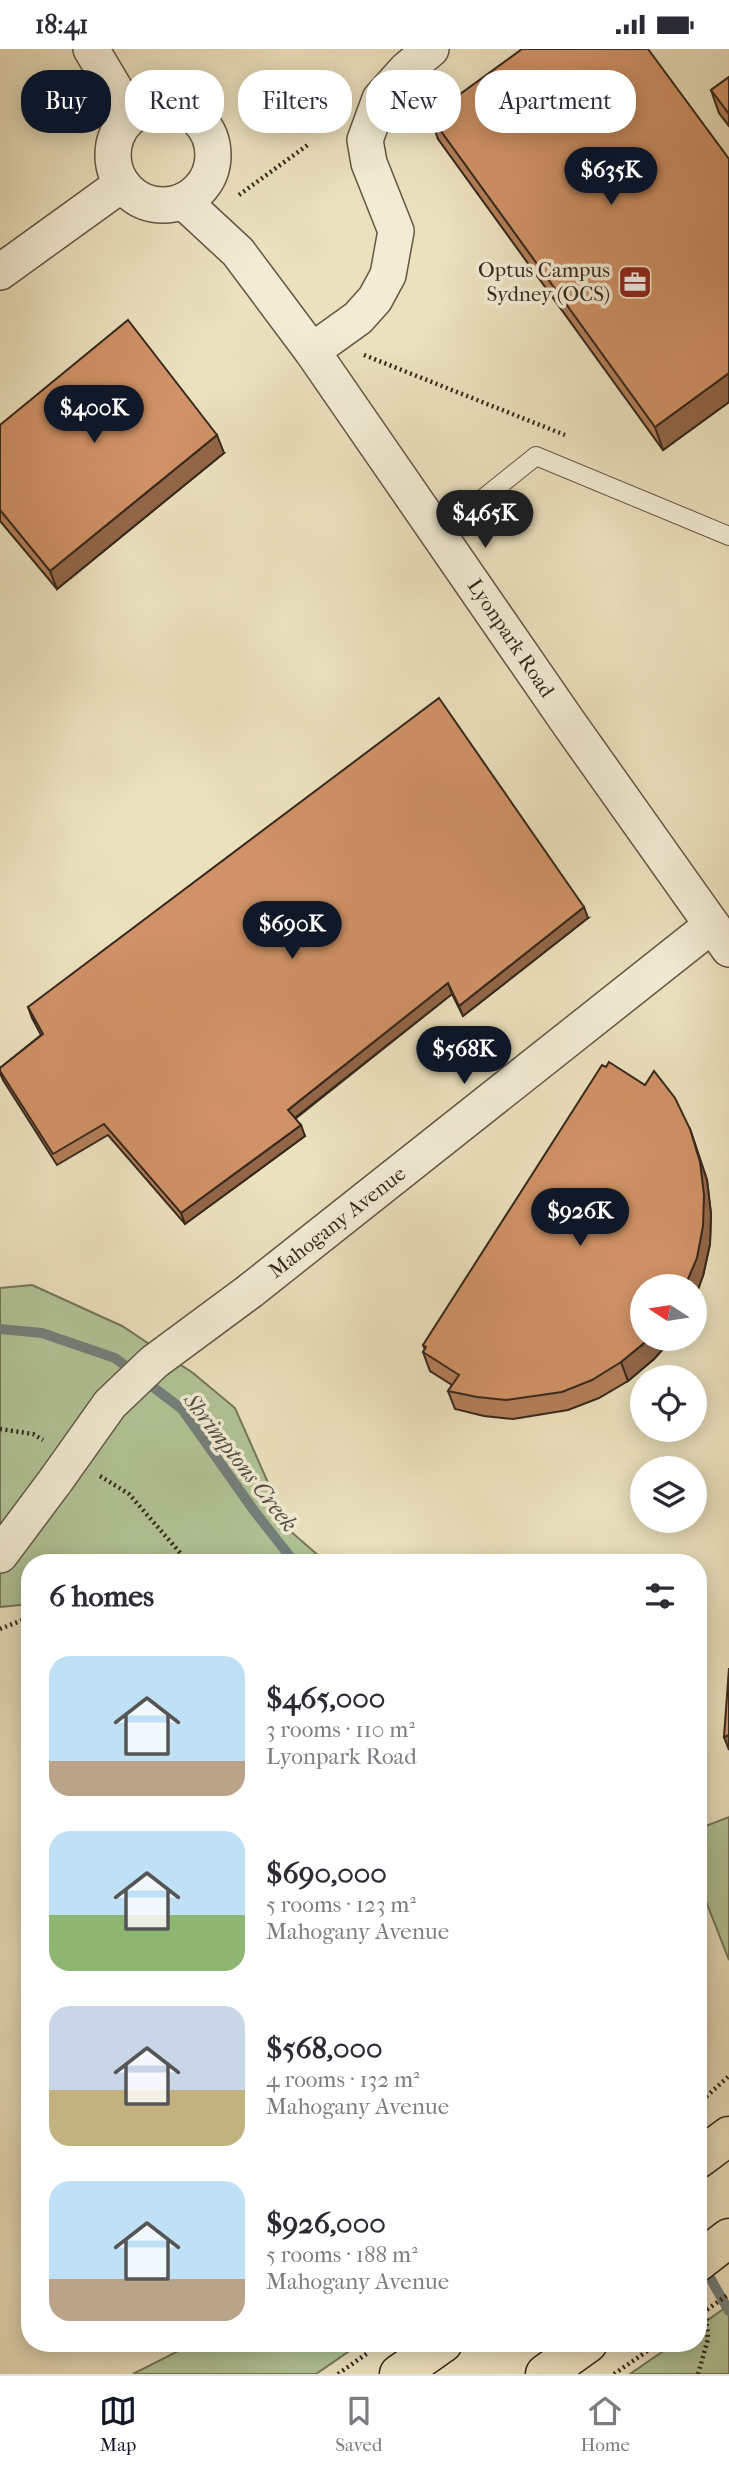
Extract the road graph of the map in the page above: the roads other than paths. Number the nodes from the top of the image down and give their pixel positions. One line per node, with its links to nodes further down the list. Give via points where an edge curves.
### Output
1 (91, 49): 3 (street)
2 (431, 49): 9 (street, via 380,99 365,141 396,231 388,275 358,318)
3 (125, 106)
4 (125, 123): 6 (street, via 115,141 114,163)
5 (208, 133): 7 (street, via 212,162 207,179)
6 (122, 184): 7 (street, via 149,203); 8 (street)
7 (183, 201): 9 (street, Lyonpark Road, via 238,252)
8 (0, 272)
9 (320, 346): 10 (street, Lyonpark Road)
10 (439, 534): 11 (lane, via 536,456); 12 (street, Lyonpark Road)
11 (729, 536)
12 (721, 937): 13 (street, Mahogany Avenue, bridge, via 153,1362 55,1463)
13 (0, 1555)
14 (729, 2137): 15 (main road)
15 (707, 2153)
16 (729, 2238): 17 (main road)
17 (707, 2255)
18 (417, 2352): 20 (main road)
19 (576, 2352): 21 (main road)
20 (385, 2363)
21 (545, 2374)

